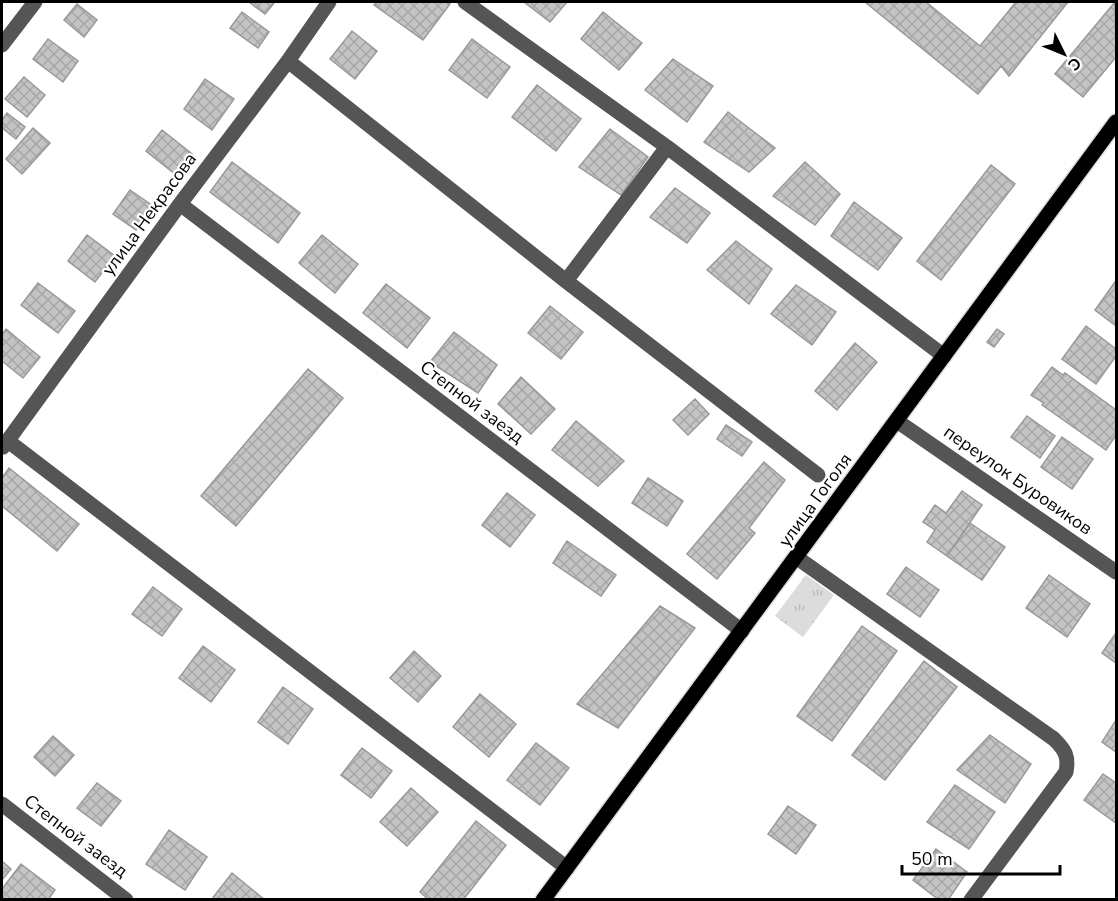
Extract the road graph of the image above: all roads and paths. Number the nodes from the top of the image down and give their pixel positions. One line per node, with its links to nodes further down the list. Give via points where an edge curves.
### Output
1 (35, 2): 4 (street)
2 (329, 2): 5 (street, улица Некрасова)
3 (465, 2): 7 (street)
4 (2, 45)
5 (288, 61): 8 (street, улица Некрасова); 9 (street)
6 (1116, 122): 10 (main road, улица Гоголя)
7 (667, 147): 9 (street); 10 (street)
8 (180, 204): 12 (street, улица Некрасова); 16 (street, Степной заезд)
9 (566, 281): 13 (street)
10 (944, 356): 11 (main road, улица Гоголя)
11 (897, 421): 14 (main road, улица Гоголя); 15 (street, переулок Буровиков)
12 (5, 445): 18 (street)
13 (818, 475)
14 (796, 557): 16 (main road, улица Гоголя); 21 (street, via 1065,750 1066,772)
15 (1116, 572)
16 (742, 631): 18 (main road, улица Гоголя)
17 (2, 804): 19 (street, Степной заезд)
18 (567, 868): 20 (main road, улица Гоголя)
19 (126, 900)
20 (543, 900)
21 (971, 900)

